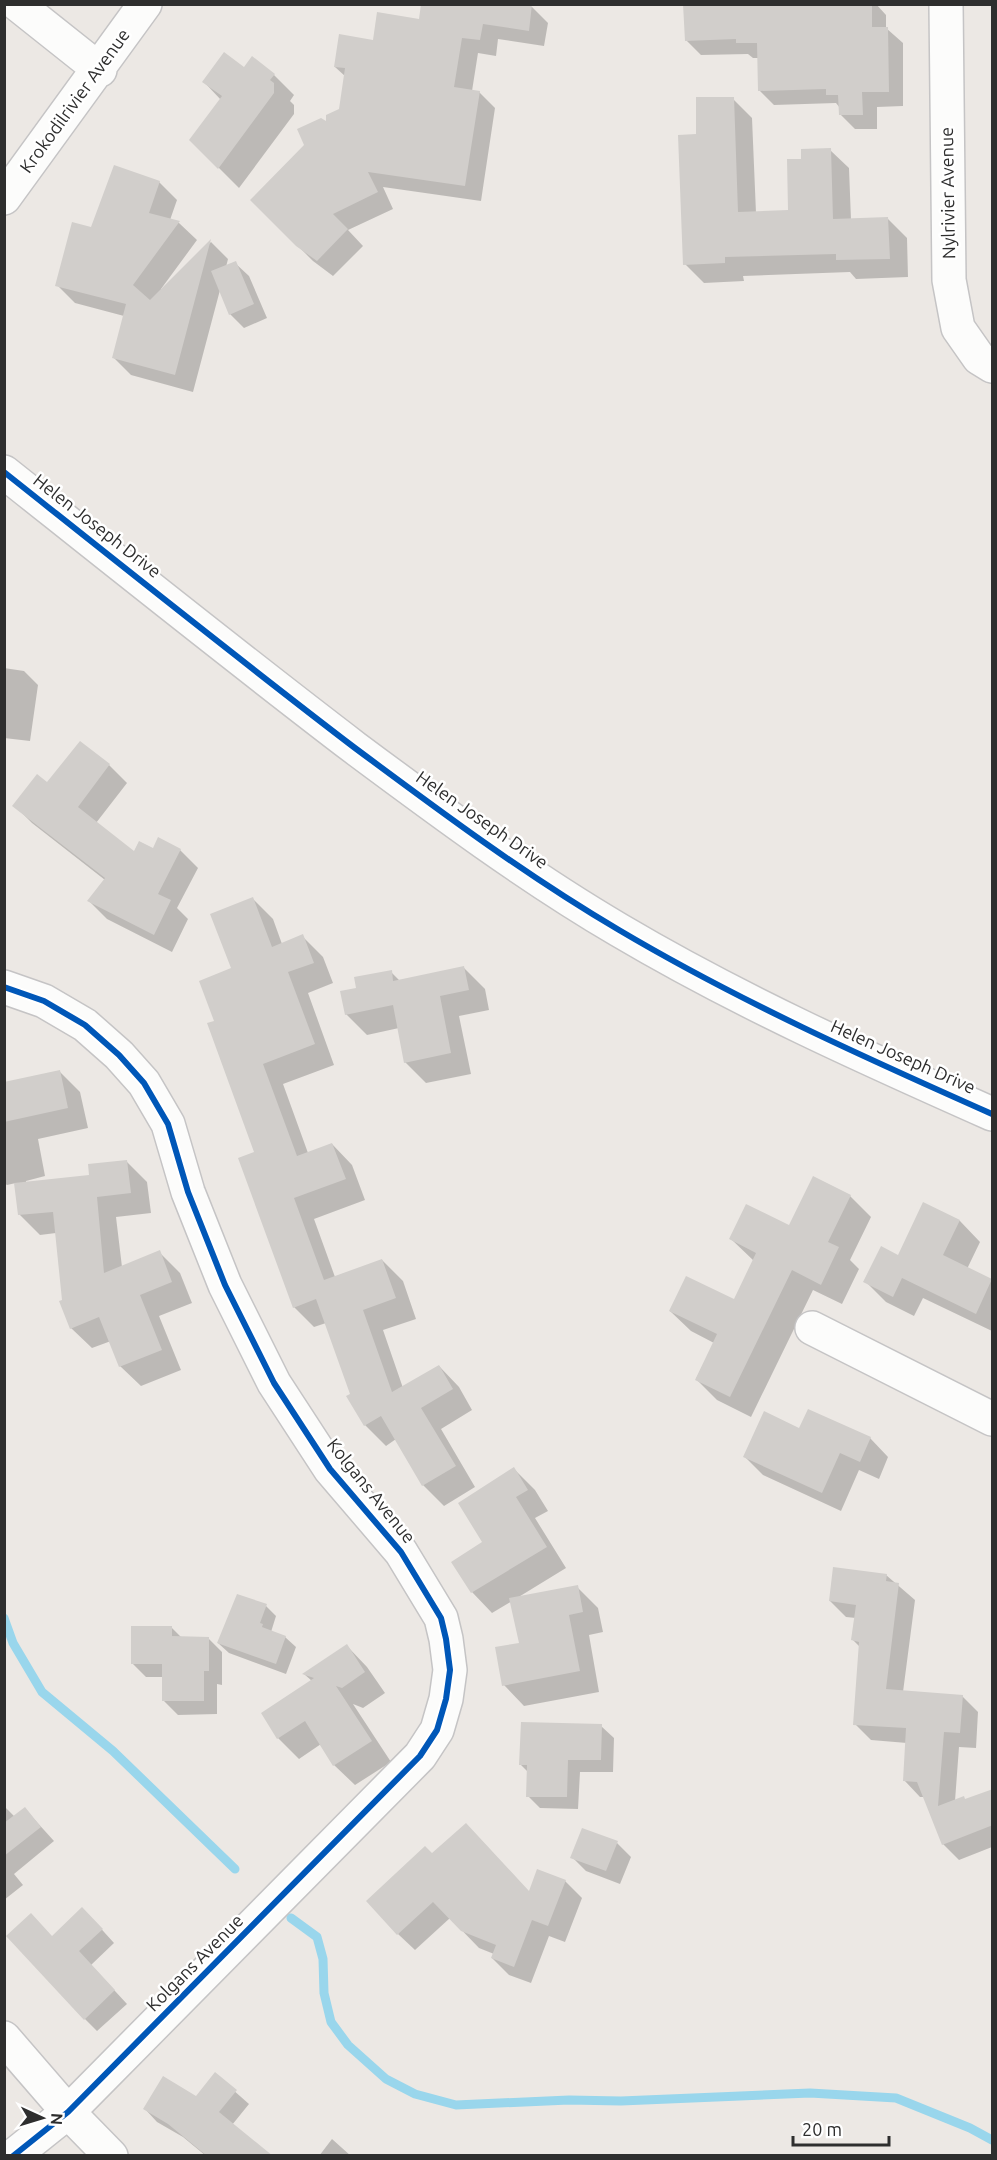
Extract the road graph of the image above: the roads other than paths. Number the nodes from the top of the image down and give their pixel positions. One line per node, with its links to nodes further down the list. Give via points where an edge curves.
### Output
1 (16, 4): 4 (street)
2 (145, 4): 4 (street, Krokodilrivier Avenue)
3 (946, 4): 6 (street, Nylrivier Avenue, via 949,280 958,328 979,358)
4 (99, 70): 5 (street, Krokodilrivier Avenue)
5 (4, 198)
6 (993, 366)
7 (4, 472): 9 (street, Helen Joseph Drive, via 274,686 474,836 619,930 749,1001)
8 (4, 987): 13 (street, Kolgans Avenue, via 44,1002 85,1025 144,1083 168,1124 188,1192 225,1285 273,1383 330,1469 401,1552 428,1594 441,1617 450,1670 436,1730 420,1756)
9 (993, 1114)
10 (812, 1328): 11 (street)
11 (993, 1419)
12 (4, 2038): 13 (street)
13 (68, 2112): 14 (street, Kolgans Avenue); 15 (street)
14 (13, 2156)
15 (111, 2156)

